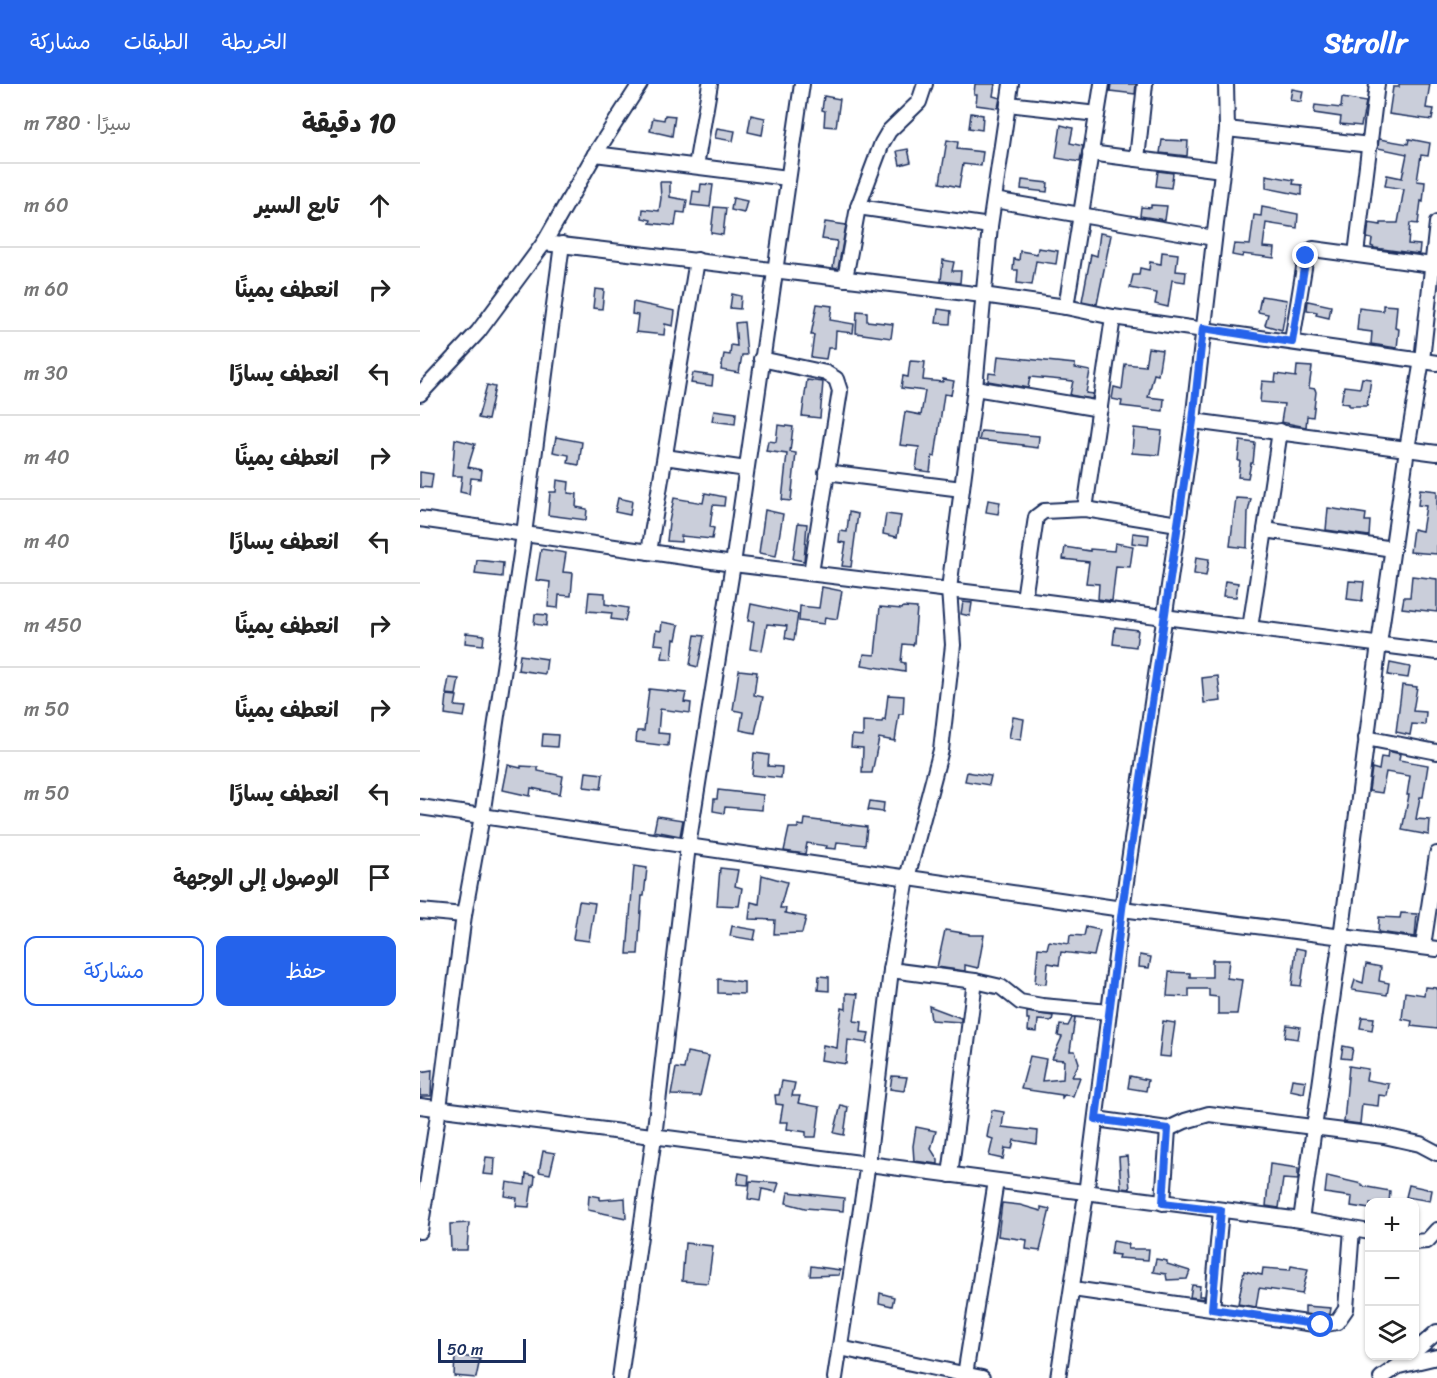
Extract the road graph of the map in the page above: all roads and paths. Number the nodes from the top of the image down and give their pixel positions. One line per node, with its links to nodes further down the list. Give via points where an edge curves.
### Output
1 (640, 84): 15 (street)
2 (710, 84): 17 (street)
3 (802, 84): 19 (street)
4 (925, 84): 21 (street, via 919,102 882,143)
5 (1011, 84): 10 (street)
6 (1102, 84): 11 (street)
7 (1145, 84): 16 (street)
8 (1226, 84): 12 (street)
9 (1377, 84): 13 (street)
10 (1008, 104): 11 (street); 20 (street)
11 (1097, 114): 14 (street)
12 (1227, 129): 13 (street); 18 (street)
13 (1370, 145): 28 (street)
14 (1090, 153): 16 (street); 22 (street)
15 (595, 154): 17 (street); 26 (street)
16 (1137, 159): 18 (street)
17 (696, 166): 19 (street)
18 (1222, 170): 25 (street)
19 (788, 178): 31 (street)
20 (994, 200): 22 (street); 24 (street)
21 (858, 207): 24 (street); 32 (street)
22 (1080, 216): 25 (street); 34 (street)
23 (1437, 223): 30 (street)
24 (990, 226): 33 (street)
25 (1214, 238): 36 (street)
26 (544, 243): 27 (street); 42 (street, via 478,332)
27 (562, 244): 29 (street); 56 (street)
28 (1356, 254): 30 (street); 37 (street, via 1313,249 1306,256)
29 (697, 260): 31 (street); 48 (street)
30 (1432, 265): 39 (street)
31 (774, 270): 32 (street); 38 (street)
32 (845, 279): 33 (street)
33 (983, 295): 34 (street); 41 (street)
34 (1066, 307): 35 (street)
35 (1113, 317): 36 (street); 43 (street)
36 (1203, 328): 37 (street); 44 (street)
37 (1292, 342): 39 (street)
38 (761, 360): 49 (street); 50 (street, via 826,373 836,380 840,391)
39 (1422, 360): 40 (street); 46 (street)
40 (1437, 363)
41 (975, 388): 43 (street); 51 (street)
42 (420, 394)
43 (1100, 409): 52 (street)
44 (1193, 421): 45 (street); 54 (street)
45 (1280, 431): 46 (street); 55 (street)
46 (1407, 449): 47 (street); 57 (street)
47 (1437, 453)
48 (665, 457): 49 (street); 58 (street)
49 (746, 469): 59 (street)
50 (826, 472): 51 (street); 60 (street)
51 (962, 489): 61 (street)
52 (1085, 509): 54 (street); 62 (street, via 1044,510 1036,517)
53 (420, 519): 56 (street)
54 (1178, 524): 63 (street)
55 (1265, 530): 57 (street); 64 (street)
56 (524, 534): 58 (street); 71 (street)
57 (1393, 549): 65 (street)
58 (650, 552): 59 (street)
59 (733, 564): 60 (street); 72 (street)
60 (811, 573): 61 (street)
61 (949, 589): 62 (street); 74 (street, via 953,645 941,750)
62 (1024, 599): 63 (street)
63 (1164, 616): 64 (street); 75 (street)
64 (1250, 628): 65 (street)
65 (1379, 644): 66 (street); 67 (street)
66 (1437, 652)
67 (1366, 738): 68 (street); 69 (street); 78 (street)
68 (1437, 746)
69 (1437, 752)
70 (420, 807): 71 (street)
71 (482, 816): 72 (street); 77 (street)
72 (688, 846): 74 (street); 89 (street)
73 (1436, 857): 79 (street)
74 (907, 878): 75 (street); 81 (street)
75 (1122, 909): 78 (street); 83 (street)
76 (420, 911): 77 (street)
77 (464, 915): 85 (street)
78 (1341, 937): 79 (street); 87 (street)
79 (1423, 946): 80 (street)
80 (1437, 948)
81 (891, 970): 82 (street); 91 (street)
82 (975, 981): 83 (street, via 1001,987 1020,1002); 92 (street)
83 (1109, 1012): 86 (street)
84 (420, 1106): 85 (street)
85 (439, 1108): 89 (street); 100 (street)
86 (1096, 1119): 88 (street); 94 (street)
87 (1314, 1128): 88 (street, via 1209,1114); 90 (street, via 1384,1136 1420,1144); 97 (street)
88 (1168, 1129): 95 (street)
89 (654, 1137): 91 (street); 112 (street)
90 (1437, 1153)
91 (868, 1163): 92 (street); 106 (street)
92 (950, 1175): 93 (street)
93 (996, 1181): 94 (street); 111 (street)
94 (1086, 1194): 95 (street); 103 (street)
95 (1163, 1203): 96 (street)
96 (1221, 1210): 97 (street); 104 (street)
97 (1301, 1220): 98 (street)
98 (1352, 1229): 101 (street); 104 (street, via 1346,1309 1337,1322 1321,1325)
99 (1437, 1230): 102 (street, via 1428,1241)
100 (420, 1231)
101 (1365, 1231)
102 (1419, 1242)
103 (1073, 1289): 104 (street); 115 (street)
104 (1212, 1309)
105 (1437, 1332): 107 (street)
106 (840, 1348): 111 (street); 113 (street)
107 (1419, 1348)
108 (1437, 1357): 110 (street)
109 (1406, 1360): 110 (street)
110 (1399, 1366): 116 (street)
111 (965, 1374): 114 (street)
112 (620, 1378)
113 (835, 1378)
114 (982, 1378)
115 (1058, 1378)
116 (1381, 1378)

